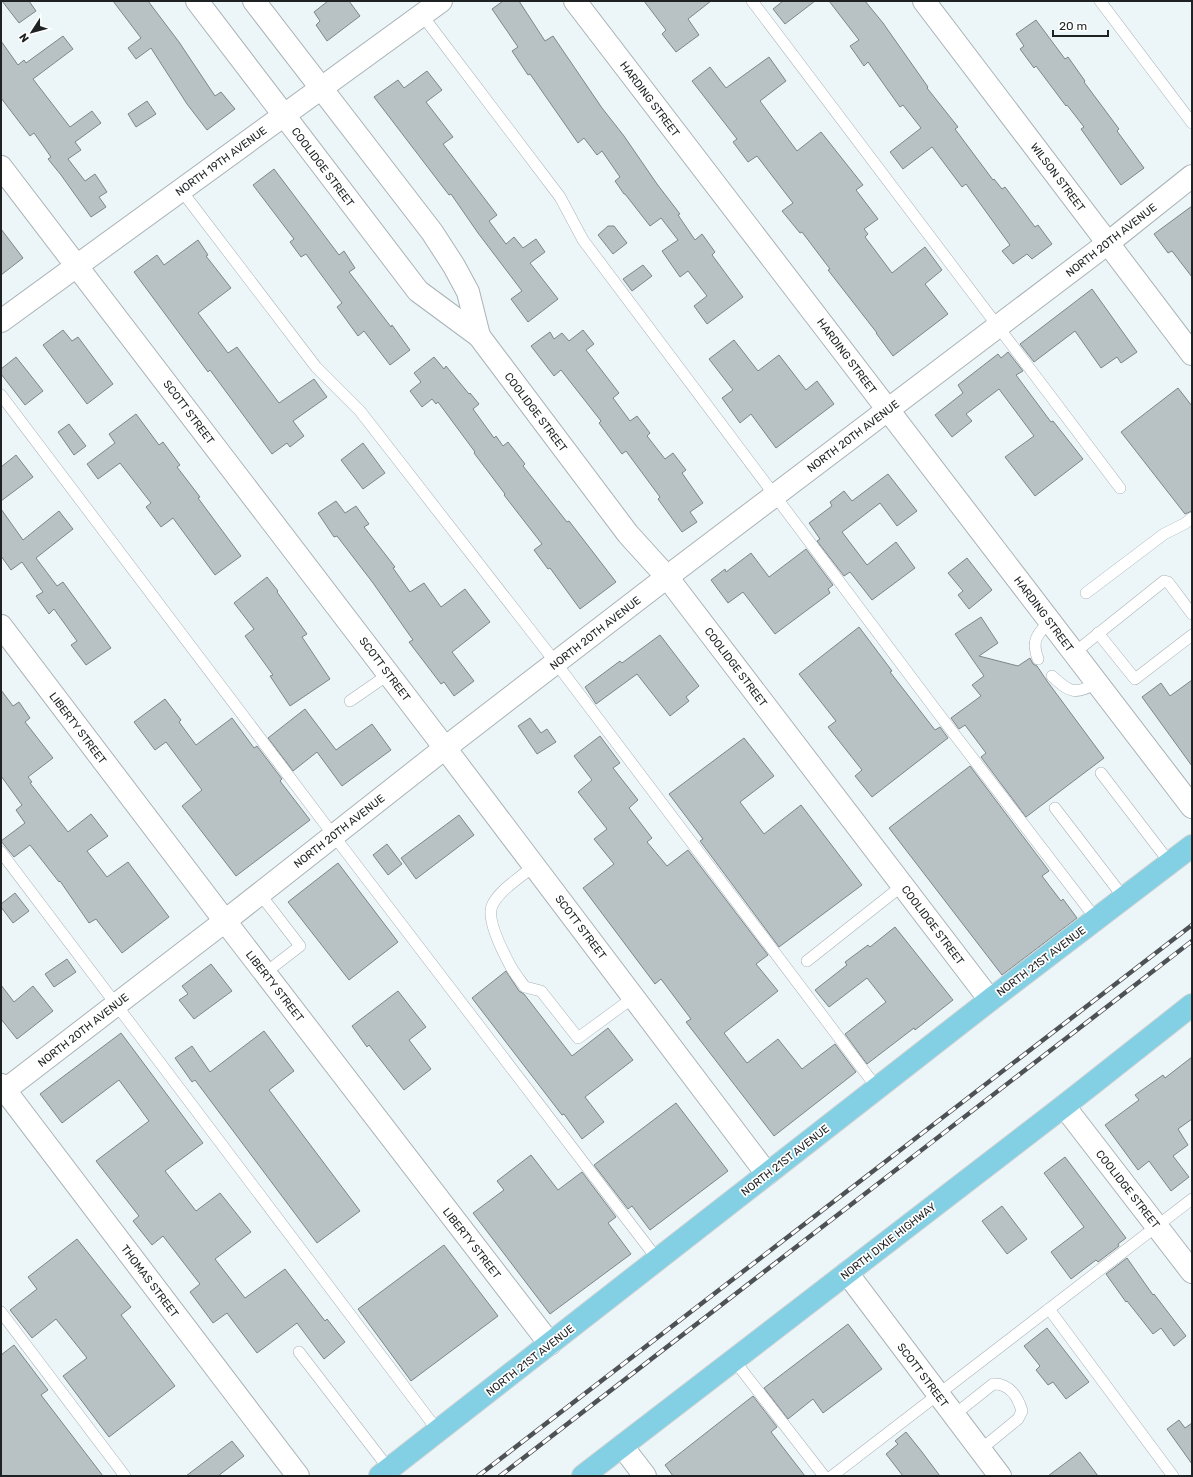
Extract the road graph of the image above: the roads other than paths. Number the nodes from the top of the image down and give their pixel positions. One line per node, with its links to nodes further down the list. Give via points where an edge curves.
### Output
1 (197, 1): 10 (street, COOLIDGE STREET)
2 (254, 1): 9 (street, COOLIDGE STREET)
3 (441, 1): 8 (street, NORTH 19TH AVENUE)
4 (575, 1): 22 (street, HARDING STREET)
5 (752, 1): 18 (lane)
6 (924, 1): 15 (street, WILSON STREET)
7 (1100, 1): 11 (lane)
8 (422, 15): 9 (street, NORTH 19TH AVENUE); 24 (lane, via 560,197 583,240)
9 (321, 89): 10 (street, NORTH 19TH AVENUE); 19 (street, COOLIDGE STREET, via 432,232 454,266 468,292)
10 (284, 116): 14 (street, NORTH 19TH AVENUE); 19 (street, COOLIDGE STREET, via 418,291)
11 (1192, 123)
12 (1, 167): 16 (street, SCOTT STREET)
13 (1192, 176): 15 (street, NORTH 20TH AVENUE)
14 (181, 190): 16 (street, NORTH 19TH AVENUE); 35 (lane, via 316,367 360,411)
15 (1108, 243): 18 (street, NORTH 20TH AVENUE); 20 (street, WILSON STREET)
16 (77, 266): 17 (street, NORTH 19TH AVENUE); 36 (street, SCOTT STREET)
17 (1, 321)
18 (998, 326): 22 (street, NORTH 20TH AVENUE); 23 (lane)
19 (479, 336): 26 (street, COOLIDGE STREET, via 628,534)
20 (1192, 354)
21 (1, 395): 44 (lane)
22 (888, 409): 24 (street, NORTH 20TH AVENUE); 29 (street, HARDING STREET)
23 (1120, 488)
24 (774, 496): 26 (street, NORTH 20TH AVENUE); 52 (lane)
25 (1192, 518): 27 (lane, via 1164,534)
26 (667, 577): 35 (street, NORTH 20TH AVENUE); 49 (street, COOLIDGE STREET)
27 (1086, 593)
28 (1192, 614): 31 (lane, via 1168,582 1164,581)
29 (1050, 621): 33 (street, HARDING STREET); 34 (lane, via 1035,639)
30 (1, 626): 53 (street, LIBERTY STREET)
31 (1098, 633): 32 (lane, via 1135,679); 33 (lane)
32 (1192, 635)
33 (1074, 653): 38 (street, HARDING STREET)
34 (1038, 659)
35 (556, 663): 40 (street, NORTH 20TH AVENUE); 60 (lane)
36 (389, 674): 39 (lane); 40 (street, SCOTT STREET)
37 (1052, 676): 38 (lane, via 1071,690 1079,691)
38 (1097, 683): 42 (street, HARDING STREET)
39 (350, 701)
40 (446, 748): 44 (street, NORTH 20TH AVENUE); 48 (street, SCOTT STREET)
41 (1101, 773): 47 (lane)
42 (1192, 807)
43 (1055, 808): 51 (lane)
44 (334, 836): 50 (street, NORTH 20TH AVENUE); 66 (lane)
45 (1192, 846): 47 (main road, NORTH 21ST AVENUE)
46 (1, 852): 58 (lane)
47 (1170, 863): 51 (main road, NORTH 21ST AVENUE)
48 (534, 866): 56 (street, SCOTT STREET); 56 (lane, via 499,895 492,906 490,916 511,968 525,987 541,991 578,1038)
49 (903, 885): 54 (lane); 57 (street, COOLIDGE STREET)
50 (260, 894): 53 (street, NORTH 20TH AVENUE); 55 (lane, via 300,946)
51 (1124, 898): 52 (main road, NORTH 21ST AVENUE)
52 (1096, 919): 57 (main road, NORTH 21ST AVENUE)
53 (225, 921): 55 (street, LIBERTY STREET); 58 (street, NORTH 20TH AVENUE)
54 (807, 961)
55 (265, 973): 71 (street, LIBERTY STREET)
56 (634, 997): 63 (street, SCOTT STREET)
57 (990, 1000): 60 (main road, NORTH 21ST AVENUE)
58 (116, 1004): 61 (street, NORTH 20TH AVENUE); 76 (lane)
59 (1192, 1005): 62 (main road, NORTH DIXIE HIGHWAY)
60 (877, 1088): 63 (main road, NORTH 21ST AVENUE)
61 (2, 1089): 81 (street, THOMAS STREET)
62 (1064, 1106): 65 (street, COOLIDGE STREET); 68 (main road, NORTH DIXIE HIGHWAY)
63 (767, 1174): 66 (main road, NORTH 21ST AVENUE)
64 (1192, 1199): 65 (lane)
65 (1157, 1226): 67 (street, COOLIDGE STREET); 69 (lane)
66 (658, 1260): 71 (main road, NORTH 21ST AVENUE)
67 (1192, 1272)
68 (847, 1273): 73 (main road, NORTH DIXIE HIGHWAY); 74 (street, SCOTT STREET)
69 (1049, 1309): 74 (lane); 87 (lane)
70 (1, 1312): 80 (lane)
71 (550, 1344): 76 (main road, NORTH 21ST AVENUE)
72 (299, 1352): 79 (lane)
73 (734, 1360): 77 (main road, NORTH DIXIE HIGHWAY); 84 (lane)
74 (938, 1394): 75 (street, SCOTT STREET); 85 (lane)
75 (954, 1415): 78 (street, SCOTT STREET); 78 (lane, via 993,1384 1001,1384 1016,1397 1022,1411 1018,1420)
76 (438, 1431): 79 (main road, NORTH 21ST AVENUE)
77 (622, 1446): 82 (main road, NORTH DIXIE HIGHWAY); 83 (street)
78 (980, 1450): 86 (street, SCOTT STREET)
79 (384, 1472)
80 (125, 1476)
81 (298, 1476)
82 (583, 1476)
83 (645, 1476)
84 (824, 1476)
85 (832, 1476)
86 (1000, 1476)
87 (1173, 1476)

